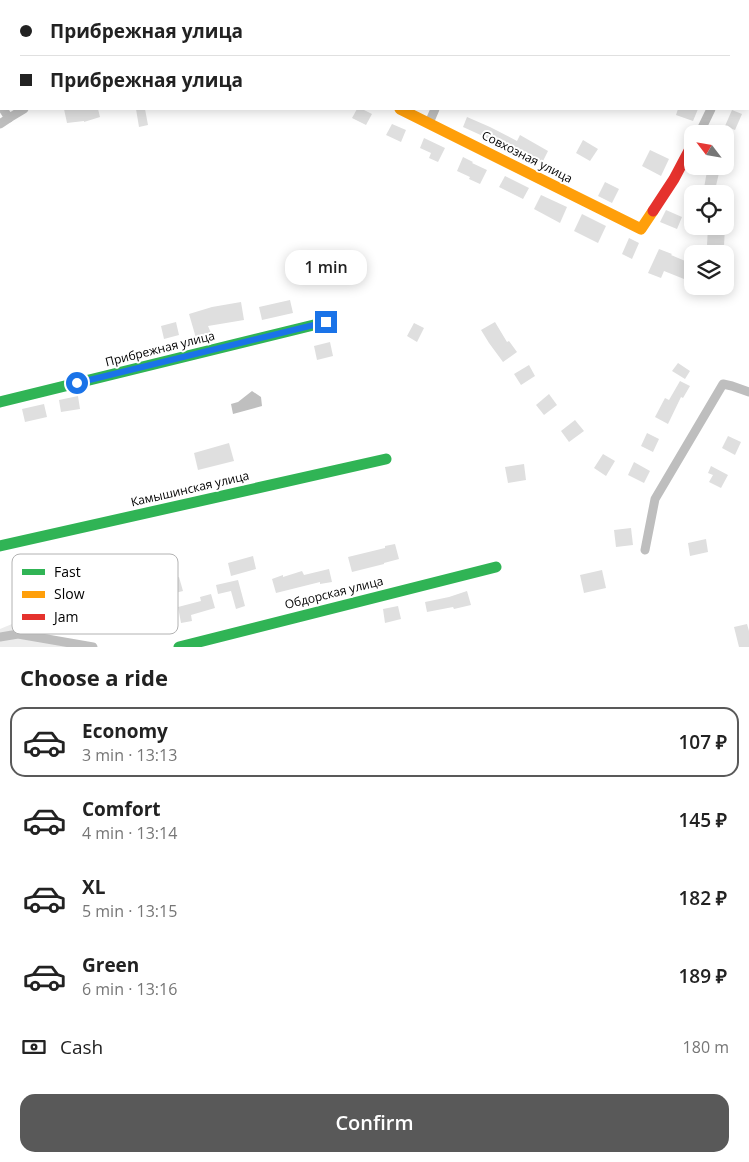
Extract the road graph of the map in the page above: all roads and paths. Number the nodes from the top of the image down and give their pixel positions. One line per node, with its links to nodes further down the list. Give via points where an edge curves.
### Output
1 (4, 110): 6 (street)
2 (22, 110): 6 (street)
3 (402, 110): 7 (street, Совхозная улица)
4 (435, 110): 7 (street)
5 (710, 110): 9 (street)
6 (9, 118): 8 (street)
7 (429, 123): 10 (street, Совхозная улица, via 641,229)
8 (0, 124)
9 (703, 125)
10 (684, 160)
11 (326, 322): 13 (street, Прибрежная улица)
12 (749, 392): 16 (street, via 723,384 655,499)
13 (0, 402)
14 (386, 459): 15 (street, Камышинская улица)
15 (0, 546)
16 (645, 550)
17 (496, 566): 20 (street, Обдорская улица)
18 (0, 637): 19 (street, via 18,634)
19 (93, 647)
20 (179, 647)

